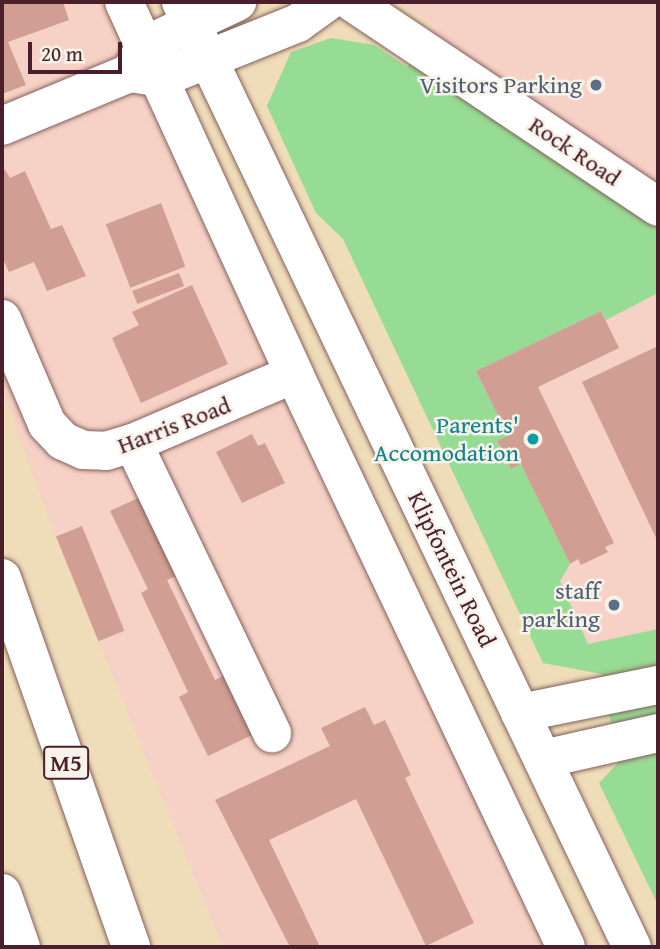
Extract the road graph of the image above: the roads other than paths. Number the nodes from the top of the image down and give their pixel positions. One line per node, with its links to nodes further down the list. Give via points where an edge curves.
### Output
1 (124, 2): 7 (main road)
2 (237, 2): 5 (main road)
3 (327, 2): 6 (main road, via 298,23)
4 (352, 2): 9 (main road, Rock Road)
5 (186, 13): 6 (main road, Klipfontein Road); 7 (main road)
6 (208, 58): 7 (main road); 15 (main road, Klipfontein Road)
7 (146, 65): 8 (main road); 11 (main road)
8 (2, 126)
9 (658, 207)
10 (2, 319): 12 (main road, Harris Road, via 47,424 63,441 83,450 106,451)
11 (294, 374): 12 (main road, Harris Road); 22 (main road)
12 (133, 443): 16 (main road)
13 (2, 578): 21 (main road, M5)
14 (658, 685): 15 (main road)
15 (520, 713): 18 (main road, Klipfontein Road)
16 (272, 733)
17 (658, 733): 18 (main road)
18 (543, 759): 23 (main road, Klipfontein Road)
19 (2, 893): 20 (main road)
20 (21, 947)
21 (131, 947)
22 (566, 947)
23 (632, 947)

